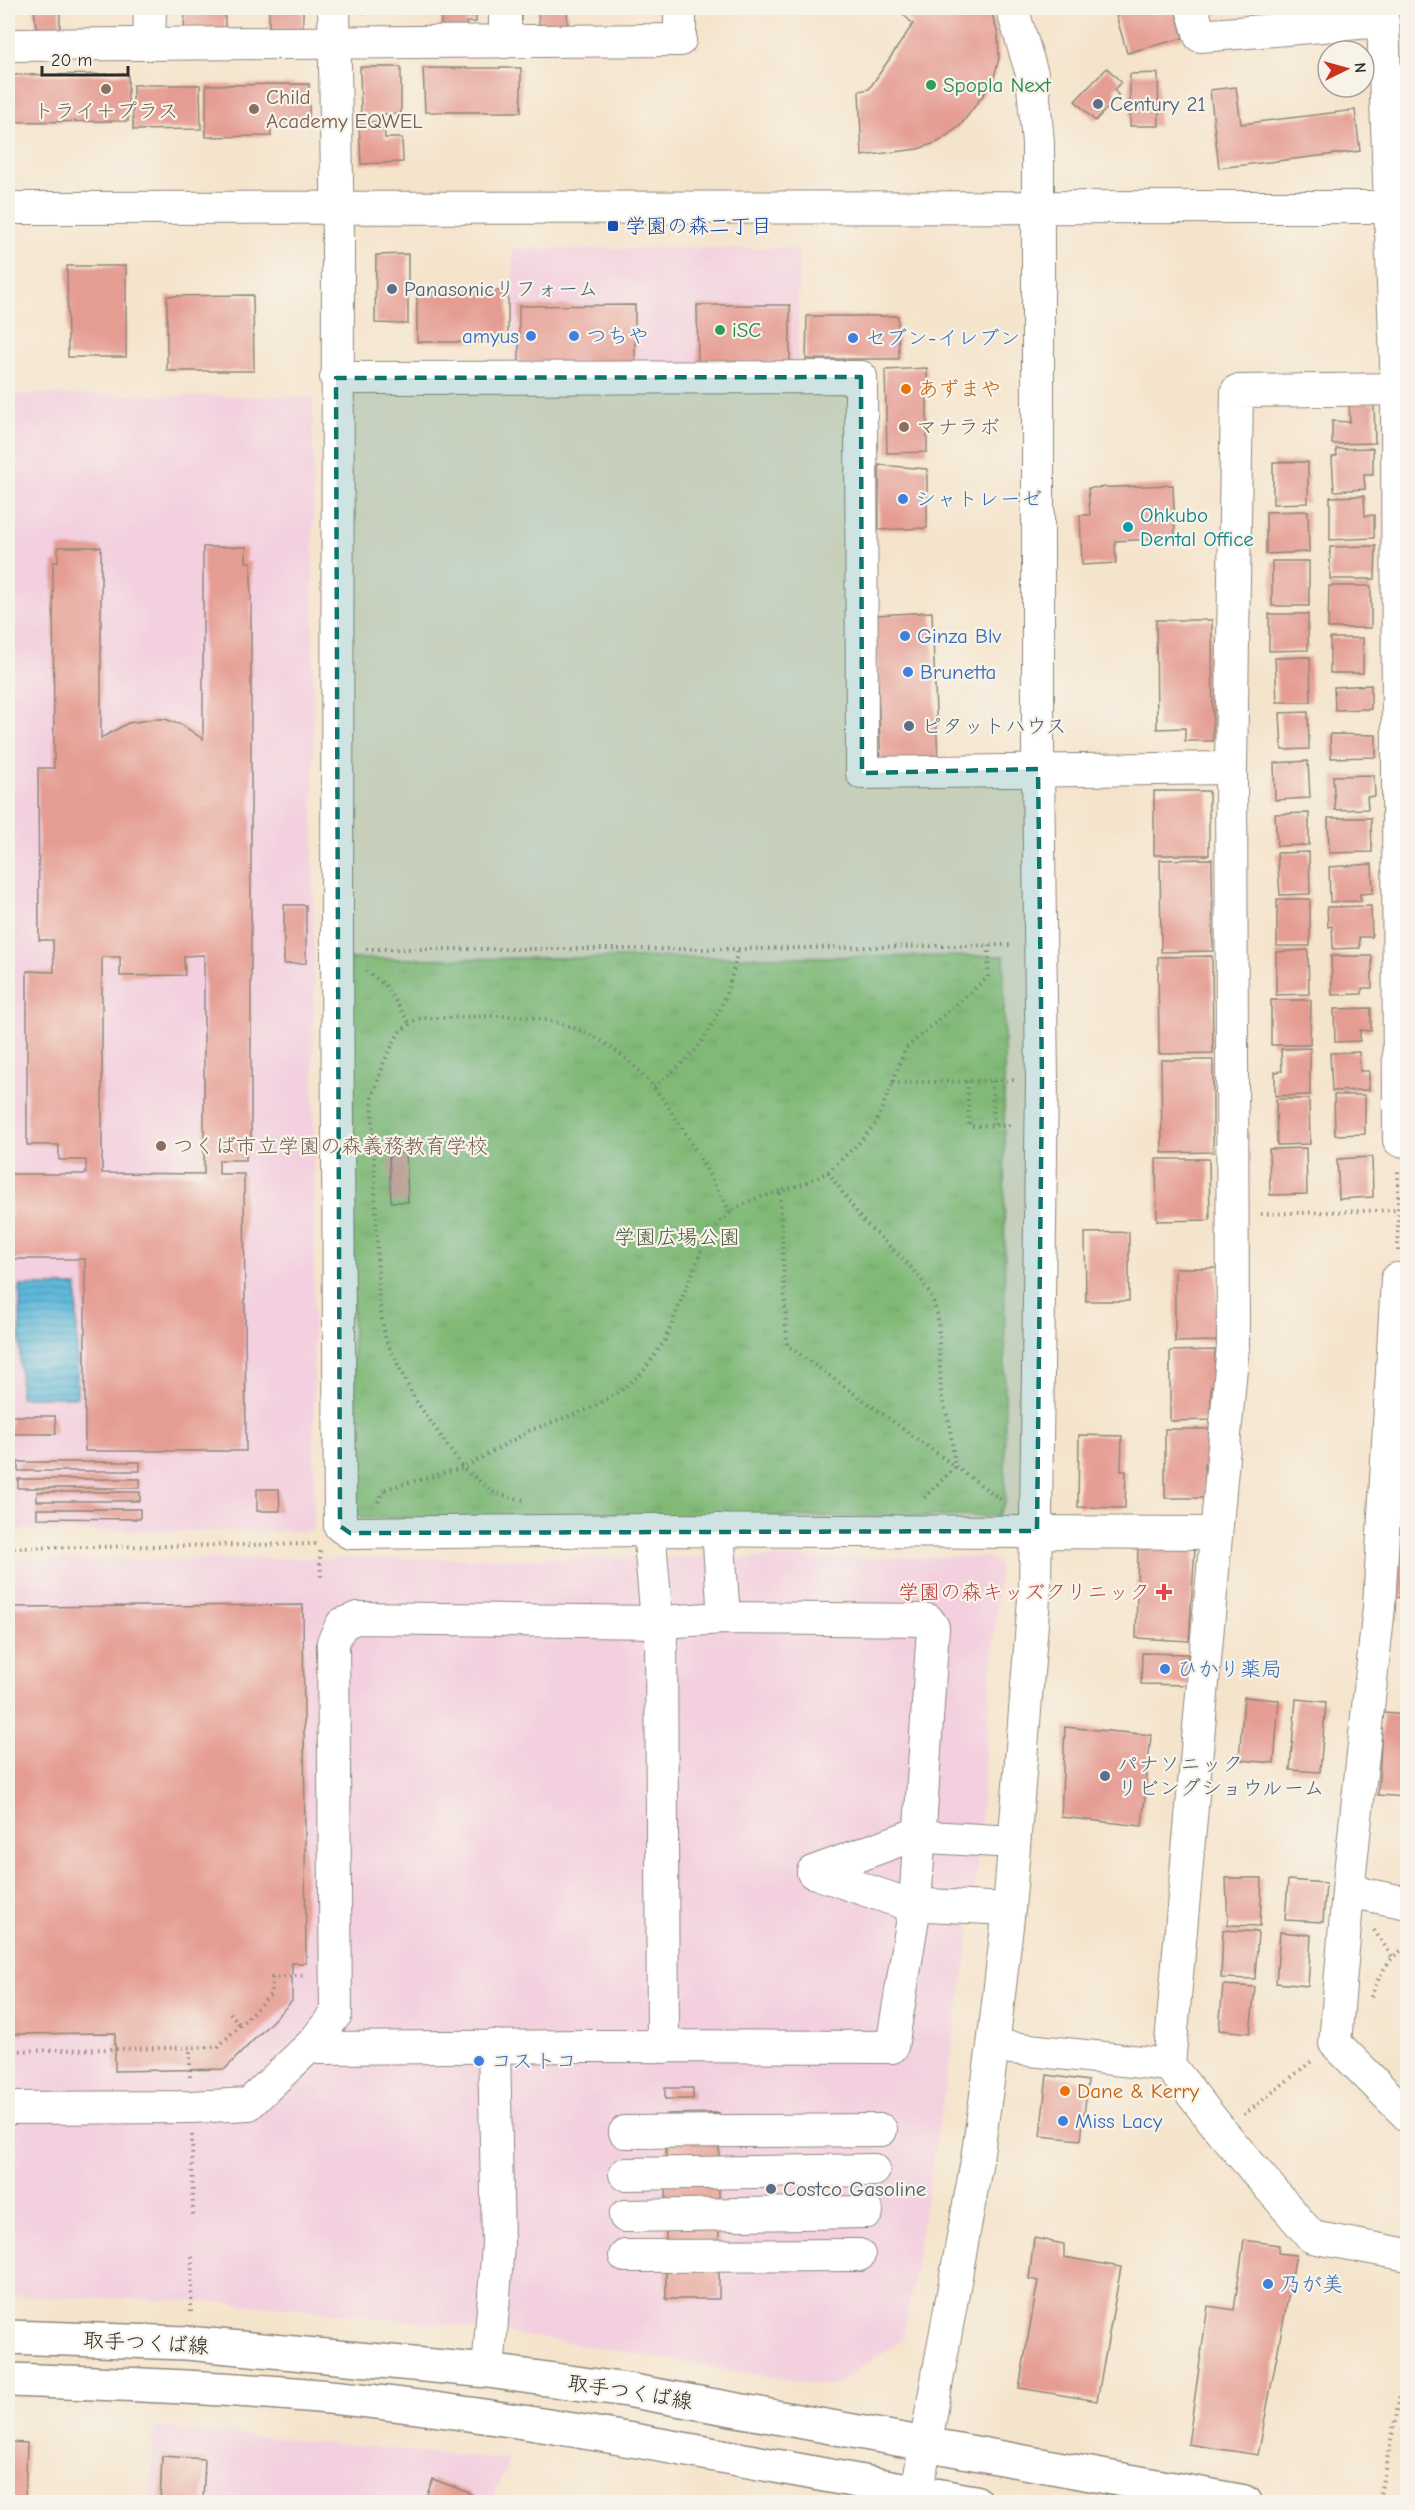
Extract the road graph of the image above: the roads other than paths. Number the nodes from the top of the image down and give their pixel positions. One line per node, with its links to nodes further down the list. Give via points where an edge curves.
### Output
1 (150, 8): 9 (street)
2 (334, 8): 8 (street)
3 (505, 8): 7 (street)
4 (680, 8): 7 (street, via 680,40)
5 (1012, 8): 13 (street, via 1032,74)
6 (1192, 8): 11 (street, via 1200,36 1383,21)
7 (505, 42): 8 (street)
8 (334, 43): 9 (street); 12 (street)
9 (149, 44): 10 (street)
10 (8, 45)
11 (1399, 207): 13 (street); 16 (street)
12 (338, 208): 13 (street); 14 (street); 15 (street)
13 (1038, 208): 18 (street)
14 (10, 222)
15 (336, 378): 18 (street, via 861,377 862,773); 21 (street, via 340,1526 350,1533)
16 (1402, 389): 17 (street, via 1237,391); 19 (street)
17 (1231, 768): 18 (street); 24 (street, via 1233,1345)
18 (1038, 769): 23 (street, via 1042,1124)
19 (1403, 1141)
20 (1402, 1280): 29 (street, via 1379,1607)
21 (649, 1530): 22 (street); 26 (street, via 656,1610)
22 (718, 1530): 23 (street); 25 (street)
23 (1036, 1531): 24 (street); 28 (street)
24 (1215, 1533): 37 (street)
25 (724, 1618): 26 (street); 27 (street, via 928,1620 933,1627)
26 (661, 1622): 35 (street); 38 (street, via 357,1618 342,1624 333,1642 336,2014 313,2043 249,2104)
27 (921, 1836): 28 (street); 31 (street); 31 (street, via 911,1836 813,1872)
28 (1014, 1842): 32 (street)
29 (1348, 1891): 30 (street); 39 (street, via 1335,2043)
30 (1407, 1903)
31 (915, 1905): 32 (street); 35 (street, via 892,2047)
32 (1009, 1909): 34 (street)
33 (494, 2046): 35 (street); 36 (street); 50 (street, via 498,2245)
34 (993, 2046): 37 (street); 52 (street, via 976,2166)
35 (663, 2047)
36 (320, 2048)
37 (1168, 2065): 46 (street, via 1312,2237)
38 (8, 2108)
39 (1407, 2116)
40 (881, 2130): 41 (street)
41 (625, 2132)
42 (874, 2170): 43 (street)
43 (625, 2174)
44 (867, 2212): 45 (street)
45 (625, 2216)
46 (1407, 2255)
47 (625, 2256): 48 (street)
48 (859, 2256)
49 (8, 2337): 50 (main road, 取手つくば線, via 187,2343)
50 (488, 2372): 52 (main road, 取手つくば線, via 627,2390)
51 (8, 2380): 53 (main road, 取手つくば線, via 186,2386 360,2400 594,2435)
52 (926, 2444): 53 (street); 55 (main road, 取手つくば線)
53 (916, 2497): 54 (main road, 取手つくば線)
54 (975, 2502)
55 (1245, 2502)

